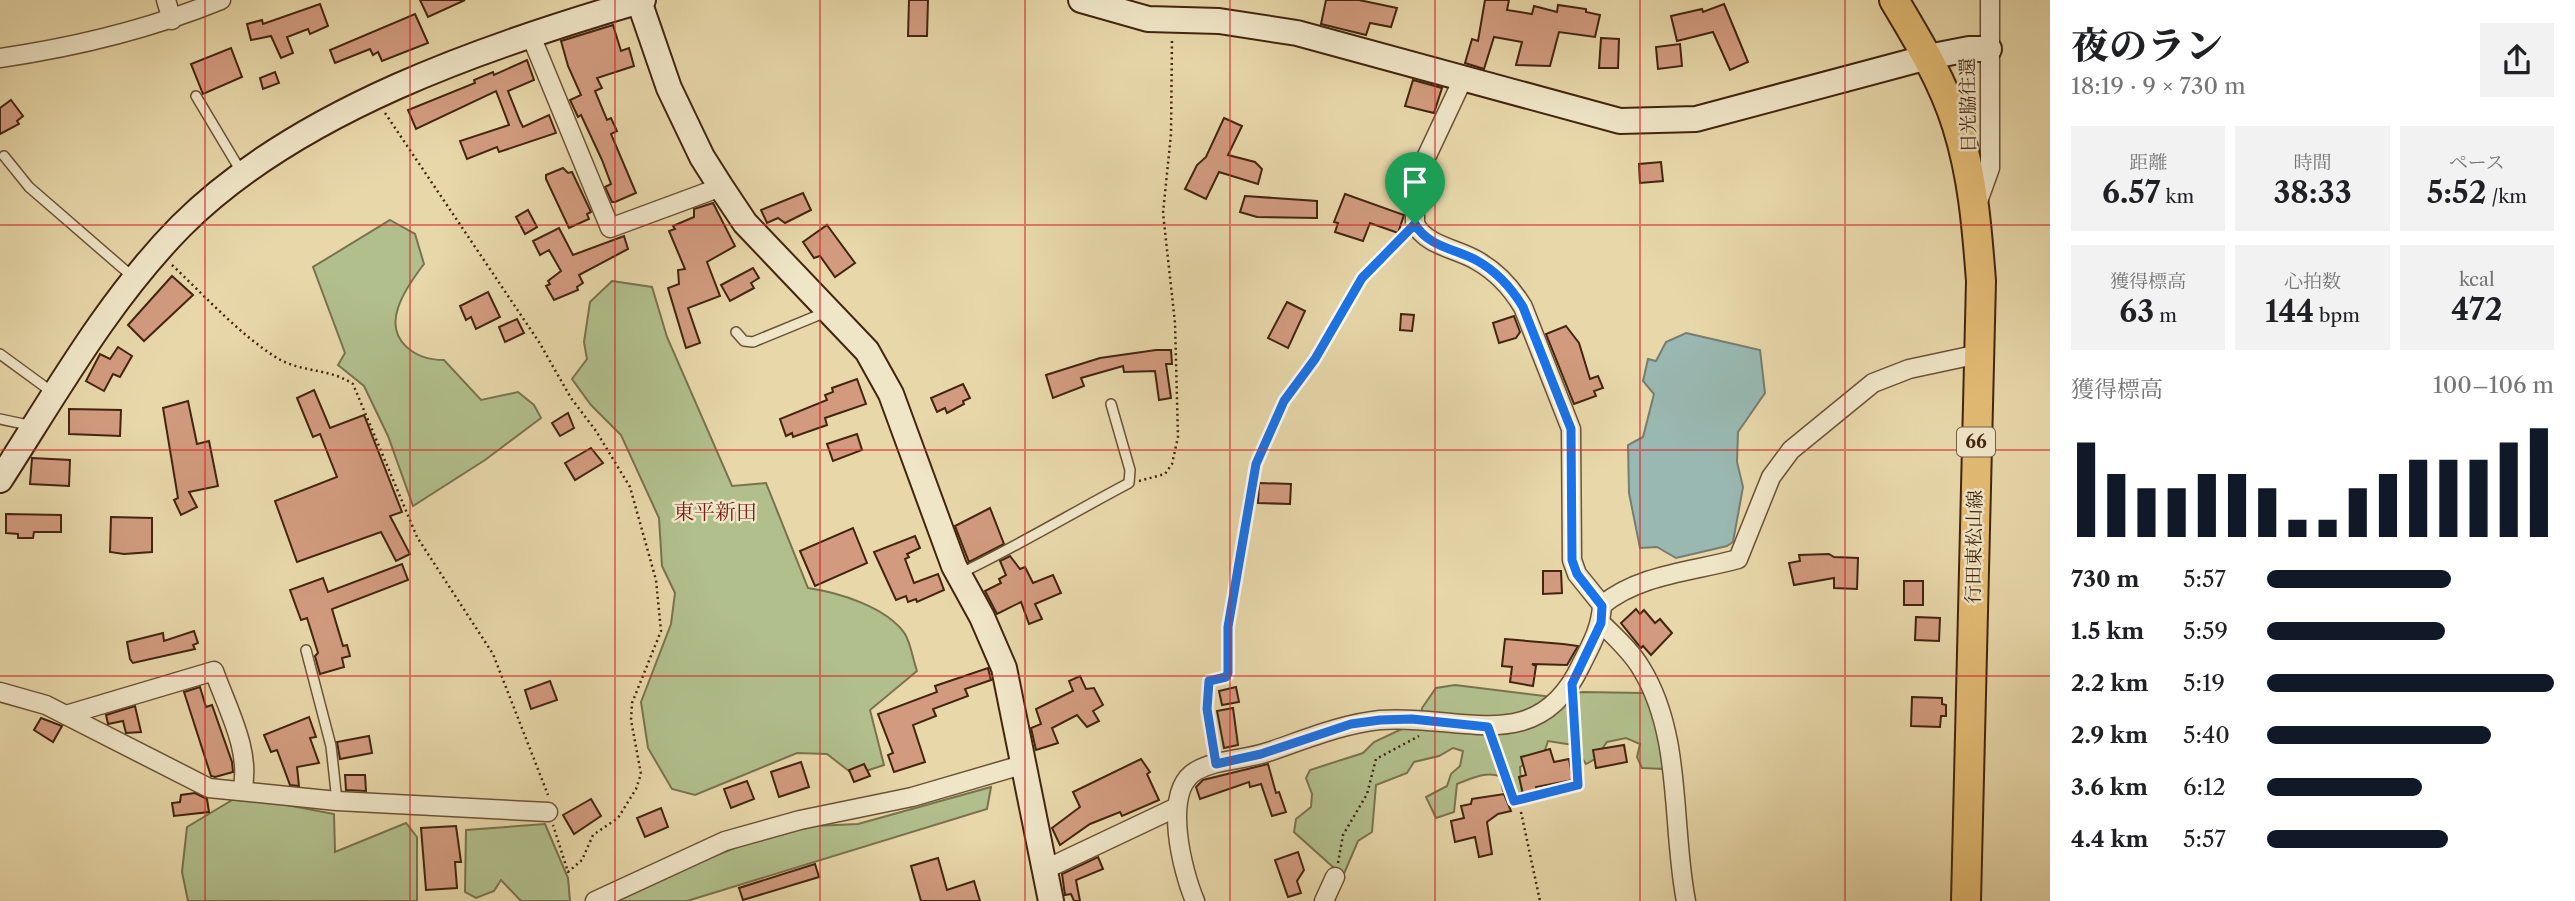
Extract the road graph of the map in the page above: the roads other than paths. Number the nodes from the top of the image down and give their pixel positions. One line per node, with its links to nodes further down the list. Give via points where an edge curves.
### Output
1 (166, 0): 7 (street)
2 (1081, 0): 12 (street, via 1148,19 1219,22 1297,33)
3 (1894, 0): 10 (main road, 行田東松山線 / 66)
4 (1990, 0): 9 (street, 日光脇往還)
5 (641, 1): 8 (street, via 582,14); 16 (street, via 669,88)
6 (211, 2): 7 (street)
7 (172, 20): 11 (street, via 66,48)
8 (531, 36): 15 (street, via 375,98 323,123); 16 (street, via 610,229)
9 (1989, 49): 10 (street); 17 (street, 日光脇往還, via 1990,168)
10 (1928, 57): 12 (street, via 1696,119 1666,121 1607,119); 17 (main road, 行田東松山線 / 66, via 1957,125)
11 (0, 58)
12 (1463, 79): 29 (street, via 1415,181 1415,224 1428,239 1495,272 1523,307 1571,429 1572,560)
13 (196, 96): 15 (lane)
14 (4, 156): 18 (lane, via 29,187)
15 (243, 174): 18 (street, via 182,225)
16 (721, 187): 19 (street, via 745,223)
17 (1976, 207): 22 (main road, 行田東松山線 / 66)
18 (135, 279): 23 (street)
19 (831, 310): 20 (lane, via 753,342 744,341); 28 (street, via 867,351 891,394)
20 (736, 331)
21 (0, 354): 23 (lane)
22 (1979, 354): 29 (street, via 1909,369 1873,383 1791,450 1771,477 1738,559 1648,579 1617,593); 47 (main road, 行田東松山線 / 66)
23 (55, 395): 26 (street)
24 (1111, 404): 28 (lane, via 1130,470 1129,483)
25 (0, 419): 26 (lane)
26 (34, 426): 27 (street)
27 (0, 480)
28 (958, 575): 34 (street, via 1004,668)
29 (1602, 614): 33 (street, via 1572,684 1558,703 1517,724); 46 (street, via 1641,667 1655,697 1667,741)
30 (306, 650): 36 (lane, via 331,746)
31 (0, 692): 32 (street)
32 (65, 715): 35 (street, via 209,788); 35 (street, via 214,671 244,759)
33 (1488, 727): 37 (lane); 38 (street, via 1412,719 1351,724 1191,775)
34 (1025, 764): 40 (street); 42 (street, via 725,841)
35 (242, 791): 36 (street)
36 (337, 801): 39 (street)
37 (1514, 801)
38 (1177, 807): 40 (street); 44 (street, via 1182,869)
39 (548, 811)
40 (1046, 869): 43 (street)
41 (1335, 877): 45 (street)
42 (595, 901)
43 (1051, 901)
44 (1195, 901)
45 (1324, 901)
46 (1686, 901)
47 (1966, 901)

